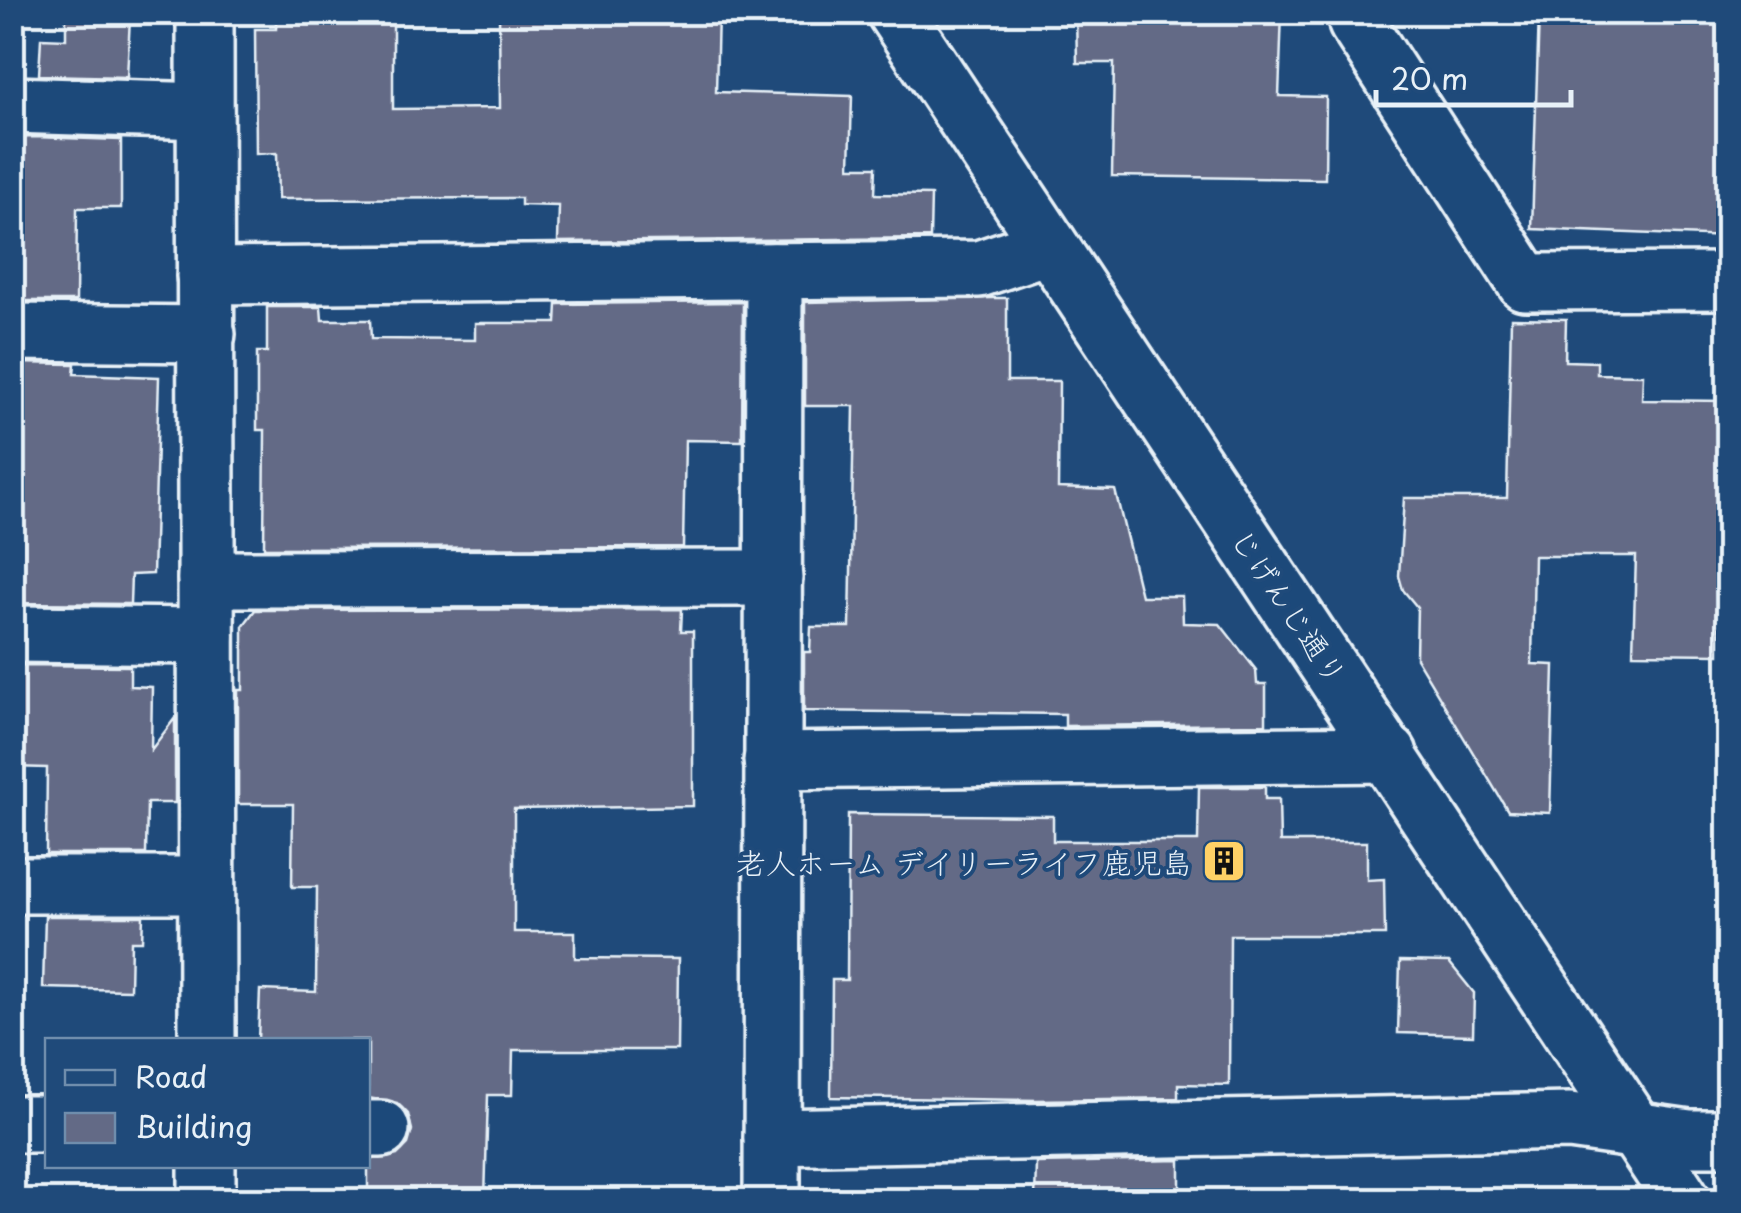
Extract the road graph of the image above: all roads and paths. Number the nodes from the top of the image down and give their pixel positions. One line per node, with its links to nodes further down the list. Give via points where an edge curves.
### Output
1 (205, 12): 5 (street)
2 (896, 12): 6 (street, じげんじ通り)
3 (1357, 12): 9 (street, via 1357,23 1525,282)
4 (12, 105): 5 (street)
5 (205, 111): 8 (street)
6 (1048, 246): 7 (street, via 979,269); 16 (street, じげんじ通り)
7 (774, 270): 8 (street); 12 (street)
8 (205, 276): 11 (street)
9 (1728, 282)
10 (12, 332): 11 (street)
11 (207, 334): 13 (street)
12 (774, 578): 13 (street); 17 (street)
13 (206, 579): 15 (street)
14 (12, 634): 15 (street)
15 (206, 636): 19 (street)
16 (1389, 754): 17 (street); 23 (street, じげんじ通り)
17 (772, 761): 24 (street)
18 (12, 885): 19 (street)
19 (206, 885): 20 (street)
20 (207, 1038)
21 (12, 1124): 22 (street)
22 (45, 1124)
23 (1635, 1131): 24 (street, via 1570,1121); 25 (street); 29 (street, じげんじ通り)
24 (772, 1138): 28 (street)
25 (1728, 1138)
26 (207, 1168): 27 (street)
27 (207, 1200)
28 (772, 1200)
29 (1682, 1200)

